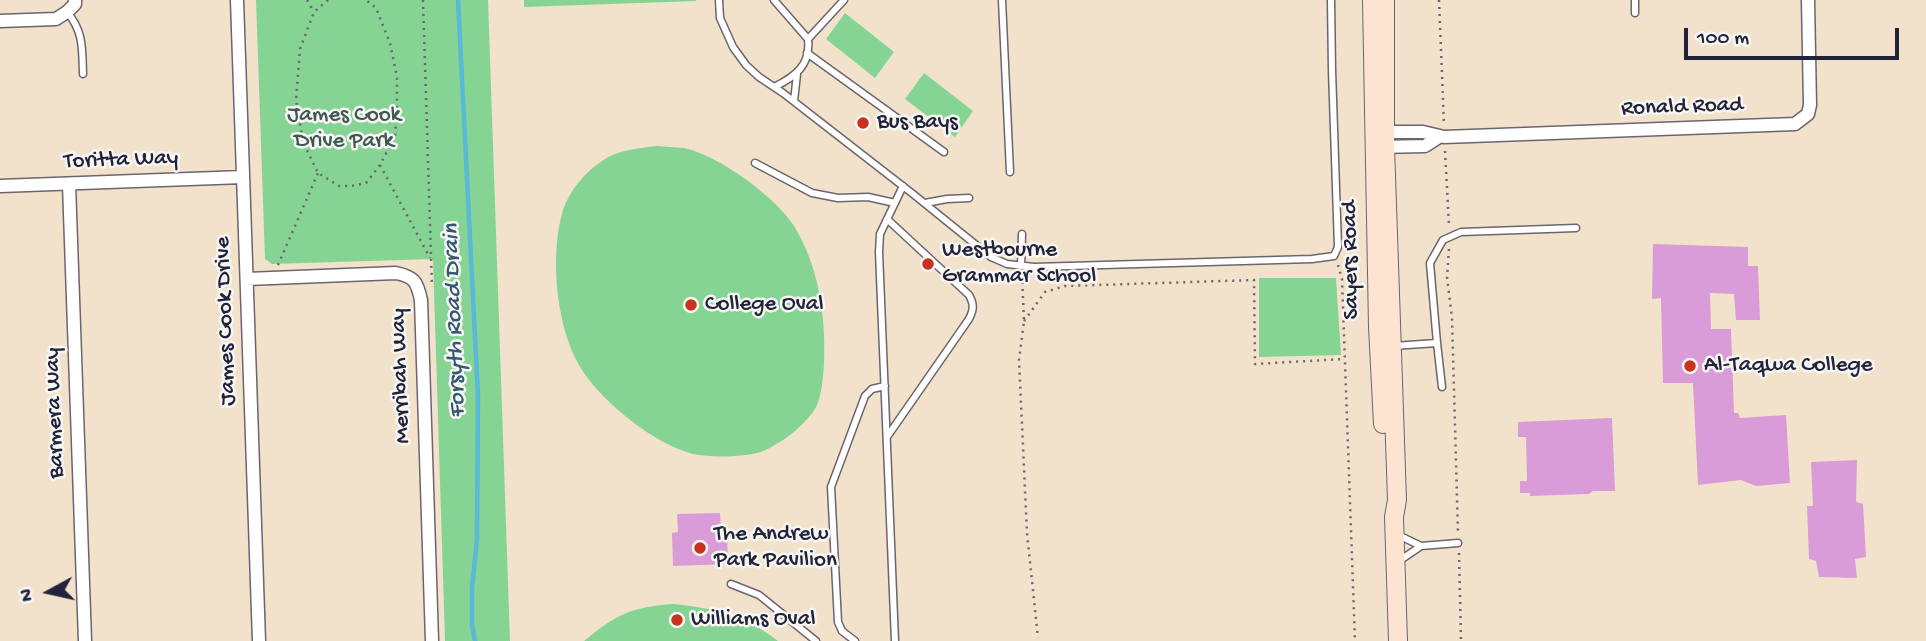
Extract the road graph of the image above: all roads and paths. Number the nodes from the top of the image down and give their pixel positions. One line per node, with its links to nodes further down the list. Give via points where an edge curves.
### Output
1 (75, 0): 18 (street)
2 (237, 0): 35 (street, James Cook Drive)
3 (307, 0): 19 (path)
4 (328, 0): 19 (path)
5 (366, 0): 17 (path)
6 (380, 0): 17 (path)
7 (719, 0): 26 (lane, via 720,18 733,47)
8 (774, 0): 22 (lane)
9 (844, 0): 22 (lane)
10 (1002, 0): 33 (lane)
11 (1331, 0): 46 (lane, via 1338,247)
12 (1372, 0): 29 (main road, Sayers Road)
13 (1385, 0): 29 (main road, Sayers Road)
14 (1439, 0): 28 (path)
15 (1635, 0): 20 (lane)
16 (1808, 0): 28 (street, Ronald Road, via 1810,104 1808,114 1795,124)
17 (376, 8): 32 (path, via 397,77 395,136)
18 (67, 12): 21 (street, via 56,19); 24 (lane, via 82,37)
19 (314, 12): 34 (path, via 300,49 296,100 303,142)
20 (1635, 13)
21 (0, 21)
22 (808, 39): 23 (lane)
23 (807, 53): 25 (lane); 30 (lane)
24 (83, 74)
25 (797, 74): 26 (lane); 27 (lane)
26 (774, 87): 27 (lane)
27 (794, 101): 38 (lane)
28 (1442, 137): 29 (street, Ronald Road, via 1423,132); 45 (path)
29 (1380, 139): 53 (main road, Sayers Road)
30 (944, 152)
31 (755, 163): 40 (lane, via 812,193)
32 (380, 165): 34 (path, via 366,183 351,186 339,186); 47 (path)
33 (1010, 172)
34 (318, 173): 48 (path)
35 (243, 177): 36 (street, Toritta Way); 50 (street, James Cook Drive)
36 (69, 184): 37 (street, Toritta Way); 64 (street, Barmera Way)
37 (0, 186)
38 (903, 186): 40 (lane); 41 (lane)
39 (969, 198): 41 (lane)
40 (895, 203): 42 (lane)
41 (925, 203): 49 (lane, via 991,257)
42 (887, 219): 55 (lane, via 880,234); 57 (lane, via 973,303 969,319)
43 (1576, 228): 45 (lane, via 1461,232)
44 (1022, 234): 49 (lane)
45 (1449, 237): 52 (lane, via 1430,263); 59 (path)
46 (1334, 256): 49 (lane); 54 (path, via 1342,279)
47 (431, 260)
48 (278, 265)
49 (1021, 265): 51 (path)
50 (247, 279): 65 (street, James Cook Drive); 66 (street, Merribah Way, via 396,273 418,286)
51 (1024, 321): 54 (path, via 1045,292 1065,286 1254,280 1255,365); 63 (path, via 1019,360 1027,533)
52 (1437, 343): 53 (lane); 56 (lane)
53 (1386, 347): 58 (main road, Sayers Road, via 1397,500)
54 (1344, 359): 70 (path)
55 (885, 386): 57 (lane); 68 (lane, via 865,396 831,487 838,622)
56 (1442, 387)
57 (887, 437): 69 (lane)
58 (1394, 525): 60 (lane); 61 (main road, Sayers Road)
59 (1458, 543): 60 (lane); 72 (path)
60 (1421, 546): 61 (lane)
61 (1395, 565): 71 (main road, Sayers Road)
62 (730, 584): 67 (lane, via 759,595)
63 (1038, 638)
64 (85, 641)
65 (259, 641)
66 (432, 641)
67 (816, 641)
68 (855, 641)
69 (895, 641)
70 (1355, 641)
71 (1398, 641)
72 (1461, 641)

